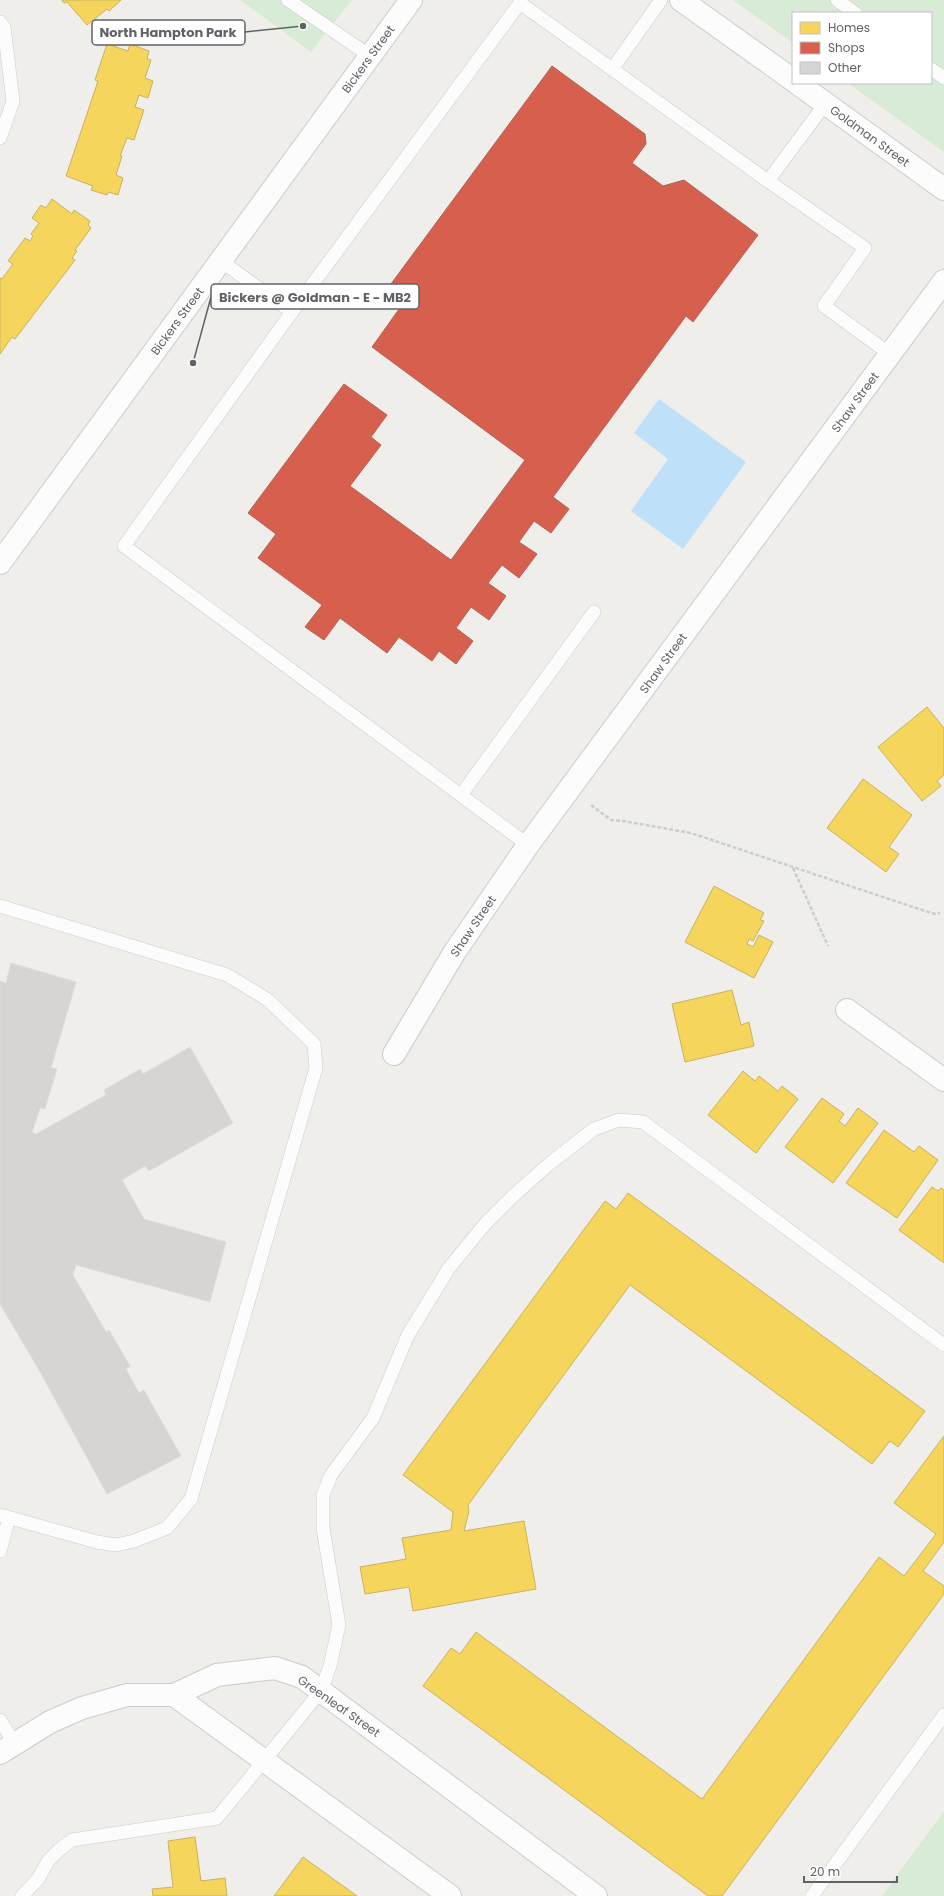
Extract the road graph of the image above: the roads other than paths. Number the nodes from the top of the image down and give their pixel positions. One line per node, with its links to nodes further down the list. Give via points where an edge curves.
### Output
1 (288, 0): 8 (lane)
2 (411, 0): 8 (street, Bickers Street)
3 (662, 0): 9 (lane)
4 (681, 0): 12 (street)
5 (837, 0): 6 (lane)
6 (854, 12)
7 (0, 22): 15 (lane, via 4,27 13,101)
8 (370, 56): 18 (street, Bickers Street)
9 (613, 68): 16 (lane); 20 (lane, via 520,3)
10 (932, 70): 11 (lane)
11 (944, 78)
12 (792, 79)
13 (798, 84): 14 (street, Goldman Street)
14 (826, 104): 16 (lane); 17 (street, Goldman Street)
15 (0, 138)
16 (768, 181): 21 (lane, via 865,248 824,306)
17 (944, 189)
18 (221, 261): 20 (lane); 22 (street, Bickers Street)
19 (944, 281): 21 (street, Shaw Street)
20 (292, 312): 24 (lane, via 124,546)
21 (890, 354): 25 (street, Shaw Street)
22 (0, 563)
23 (594, 612): 24 (lane)
24 (461, 794): 25 (lane)
25 (528, 846): 28 (street, Shaw Street, via 454,953)
26 (0, 906): 31 (lane, via 227,975 268,1000 314,1044 316,1068 191,1500 167,1528 134,1541 116,1544 97,1542)
27 (847, 1010): 29 (street)
28 (394, 1054)
29 (944, 1080)
30 (944, 1345): 33 (lane, via 643,1122 619,1120 594,1129 512,1197 485,1224 449,1268 408,1335 373,1418 331,1475 324,1495 324,1528 339,1625 330,1666)
31 (5, 1517): 32 (lane)
32 (0, 1551)
33 (320, 1691): 34 (street, Greenleaf Street, via 302,1677 275,1668 217,1675); 38 (lane); 41 (street, Greenleaf Street)
34 (174, 1694): 37 (street, Greenleaf Street, via 126,1695 82,1708 50,1722); 38 (street)
35 (944, 1715): 42 (lane)
36 (0, 1720): 37 (lane)
37 (8, 1749)
38 (264, 1761): 39 (lane, via 217,1818 72,1840 49,1860 38,1879); 40 (street)
39 (22, 1896)
40 (450, 1896)
41 (596, 1896)
42 (812, 1896)

